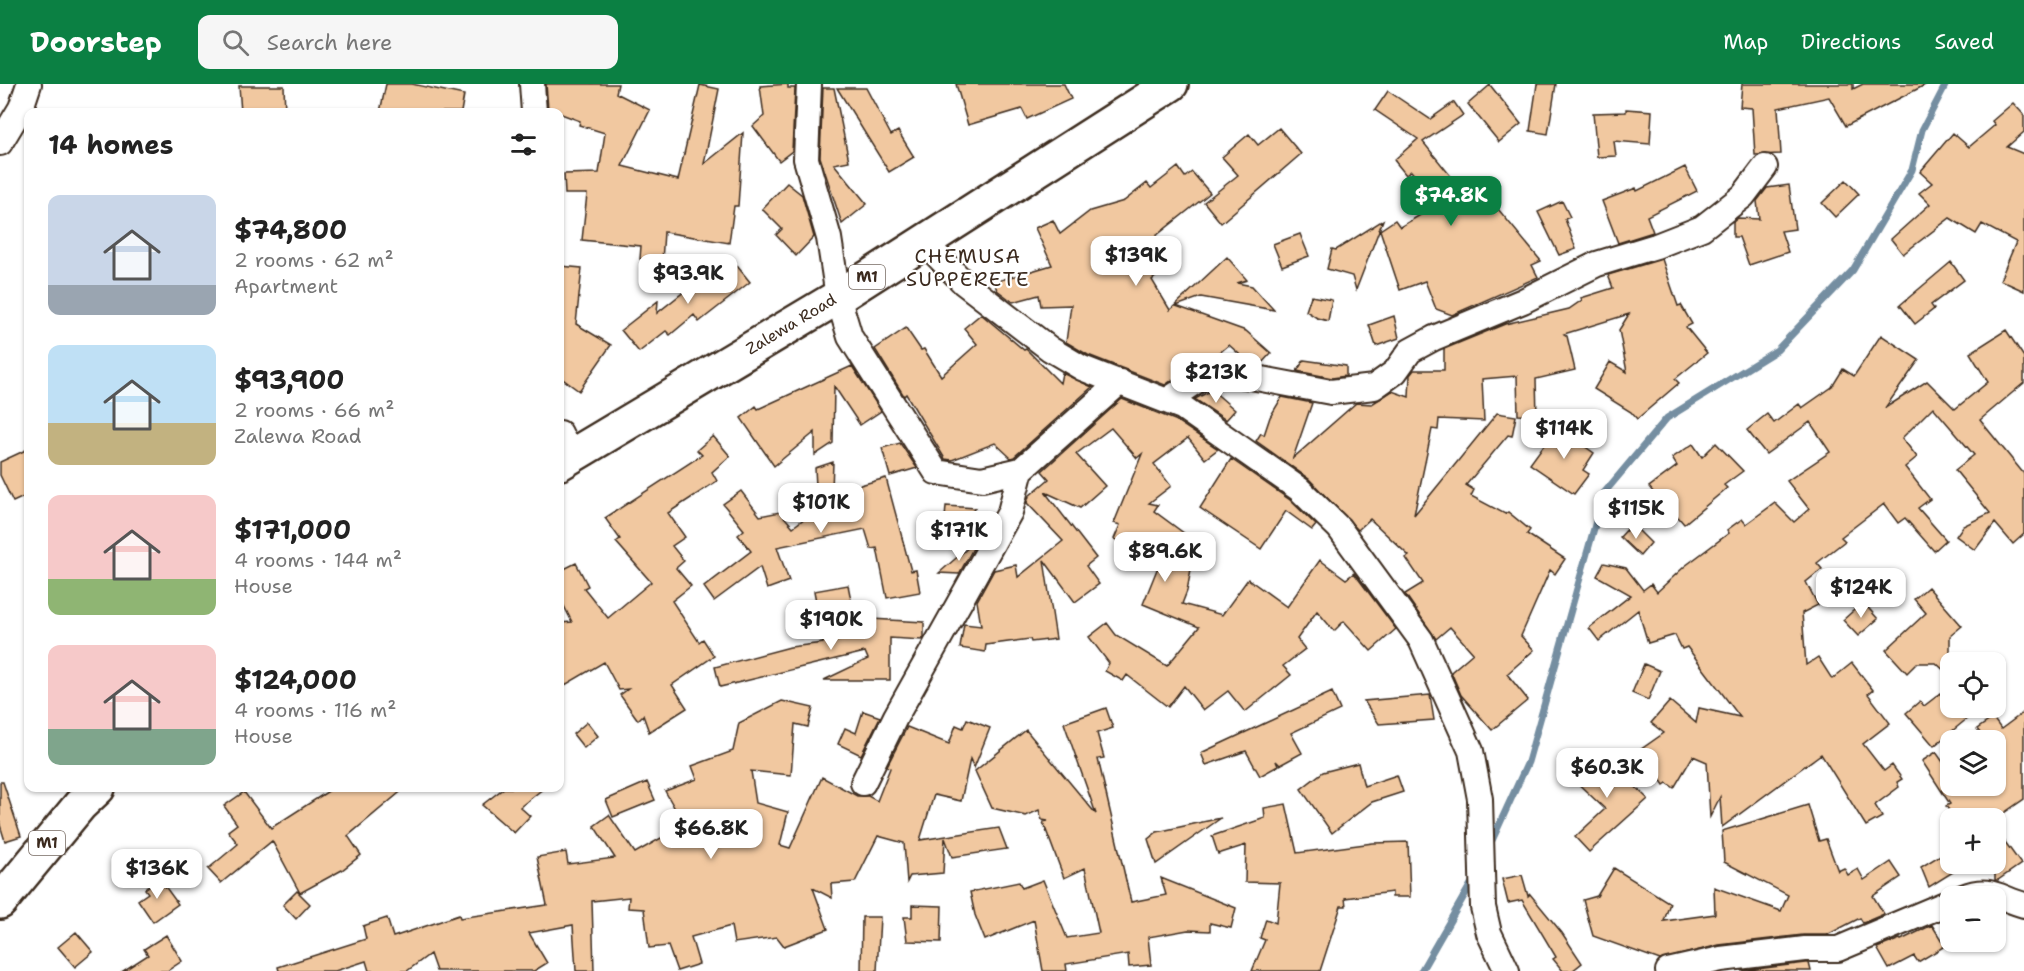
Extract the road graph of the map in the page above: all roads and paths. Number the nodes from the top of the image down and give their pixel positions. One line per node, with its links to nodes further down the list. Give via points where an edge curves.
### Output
1 (29, 84): 4 (street, via 21,108)
2 (808, 84): 7 (street, via 807,159 829,238)
3 (1171, 84): 6 (highway, Zalewa Road / M1)
4 (0, 143)
5 (1765, 167): 9 (street, via 1743,196 1702,228 1597,264 1523,301 1434,338 1410,351 1395,372 1374,387 1331,392 1219,371)
6 (923, 241): 7 (highway, Zalewa Road / M1); 8 (street, via 964,283 1050,349 1082,368)
7 (838, 297): 10 (highway, Zalewa Road / M1); 11 (street, via 850,337 936,472 982,479)
8 (1120, 382): 9 (street); 11 (street)
9 (1166, 401): 18 (street, via 1182,407 1286,480 1329,516 1421,640 1471,751 1479,779 1483,907 1489,933)
10 (564, 450)
11 (1021, 470): 12 (street, via 1010,512)
12 (863, 783)
13 (94, 792): 15 (highway, M1)
14 (2006, 898): 16 (street)
15 (0, 902)
16 (2024, 905)
17 (1940, 906): 19 (street, via 1838,949 1722,959)
18 (1507, 971)
19 (1668, 971)

